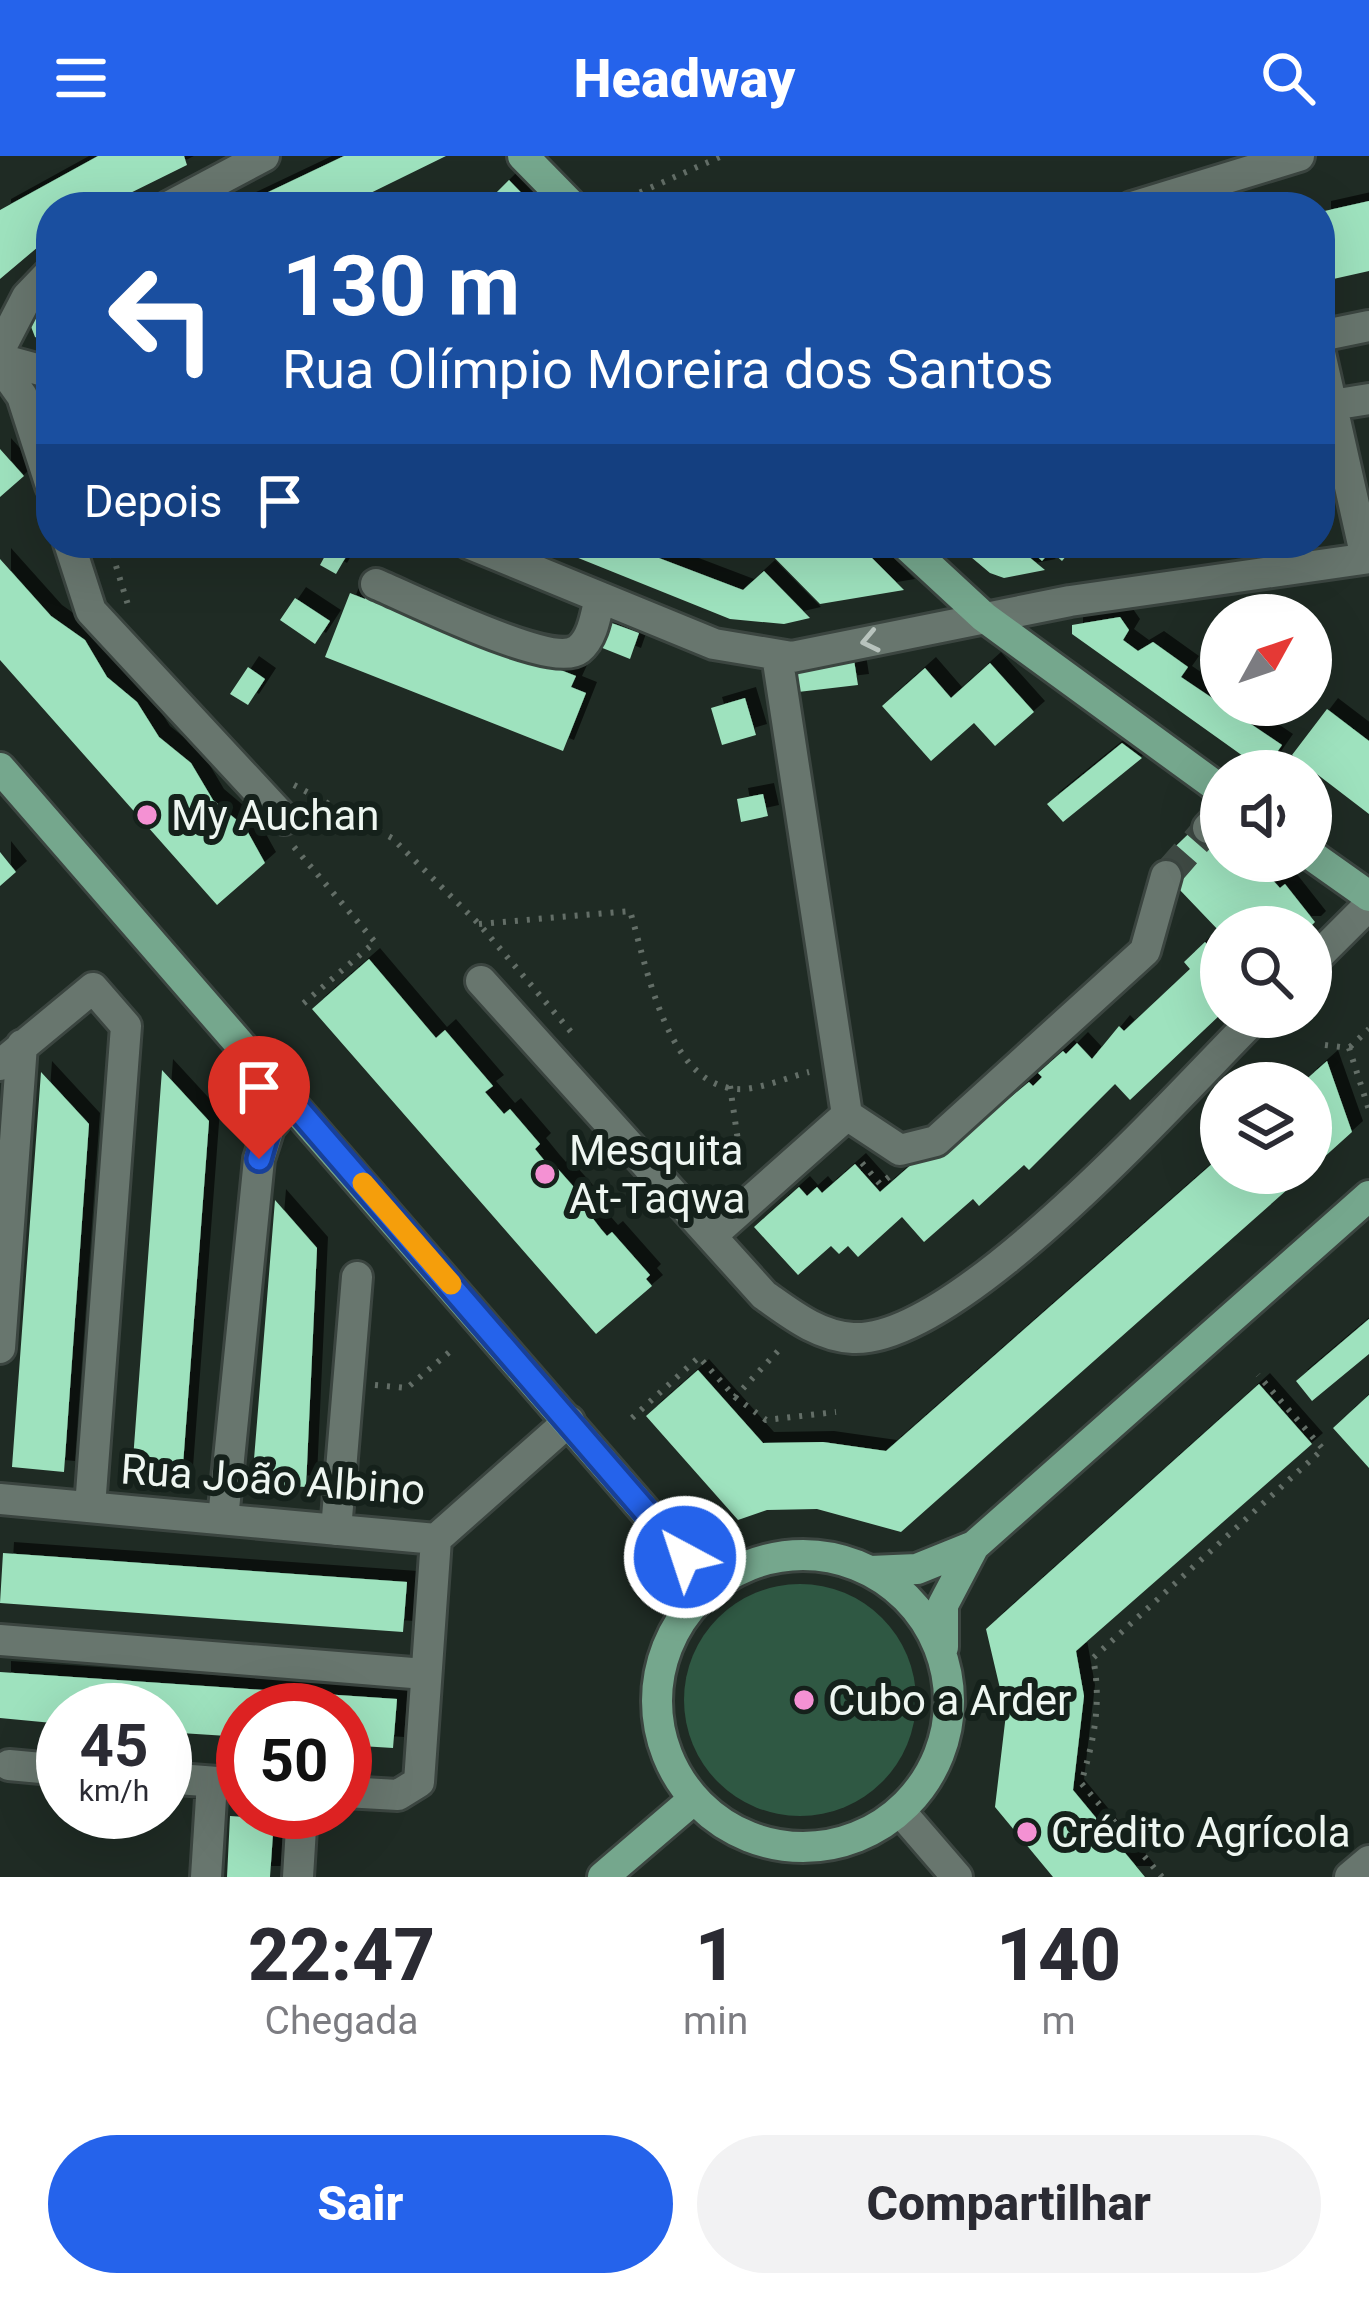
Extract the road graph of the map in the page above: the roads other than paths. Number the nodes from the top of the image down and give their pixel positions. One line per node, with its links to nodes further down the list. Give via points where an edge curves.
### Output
1 (264, 156): 4 (street)
2 (523, 156): 5 (main road)
3 (1299, 156): 6 (street)
4 (196, 192)
5 (558, 192)
6 (1181, 192)
7 (36, 288): 10 (street)
8 (1369, 326): 9 (street)
9 (1335, 333)
10 (0, 349)
11 (0, 362): 12 (street); 16 (street)
12 (36, 370)
13 (1369, 399): 14 (street)
14 (1335, 405)
15 (1335, 418): 20 (street)
16 (36, 439)
17 (74, 558): 27 (street, via 91,611)
18 (505, 558): 22 (street)
19 (920, 558): 23 (main road)
20 (1367, 558): 23 (street)
21 (376, 584): 22 (street, via 565,656 590,633)
22 (600, 597): 24 (street, via 714,644)
23 (984, 617): 24 (street, one-way to 24); 26 (main road)
24 (777, 655): 36 (street)
25 (0, 768): 35 (main road)
26 (1200, 775)
27 (287, 831)
28 (1332, 871): 30 (main road)
29 (1166, 876): 36 (street, via 1145,952 936,1141 900,1150)
30 (1369, 900): 31 (street)
31 (1332, 940)
32 (481, 981): 38 (street)
33 (1235, 1038): 38 (street, via 1053,1216 957,1299 903,1330 853,1338 807,1326 764,1295)
34 (11, 1055): 40 (street); 43 (street, via 93,988 126,1026)
35 (291, 1101): 41 (main road); 44 (street, via 268,1128 259,1159)
36 (848, 1115): 38 (street)
37 (1369, 1196): 47 (main road)
38 (711, 1236)
39 (356, 1277): 45 (street)
40 (0, 1348)
41 (569, 1421): 46 (street, Rua João Albino); 49 (main road)
42 (0, 1499): 43 (street, Rua João Albino)
43 (90, 1507): 44 (street, Rua João Albino)
44 (223, 1520): 45 (street, Rua João Albino)
45 (336, 1530): 46 (street, Rua João Albino)
46 (436, 1539): 52 (street)
47 (974, 1546): 48 (main road, via 917,1569); 51 (main road, via 939,1623)
48 (870, 1571): 49 (main road, via 788,1555); 51 (main road, via 910,1602)
49 (710, 1587): 56 (main road, via 679,1622 656,1689 668,1759)
50 (0, 1640): 52 (street)
51 (946, 1670): 57 (main road, via 942,1747)
52 (424, 1674): 55 (street, via 417,1786 398,1796)
53 (9, 1765): 54 (street)
54 (36, 1768)
55 (372, 1794)
56 (694, 1798): 57 (main road, via 734,1830 782,1846 845,1841); 63 (main road)
57 (901, 1811): 64 (street)
58 (216, 1832): 61 (street)
59 (300, 1839): 62 (street)
60 (1369, 1861): 65 (street)
61 (206, 1877)
62 (298, 1877)
63 (603, 1877)
64 (958, 1877)
65 (1350, 1877)

